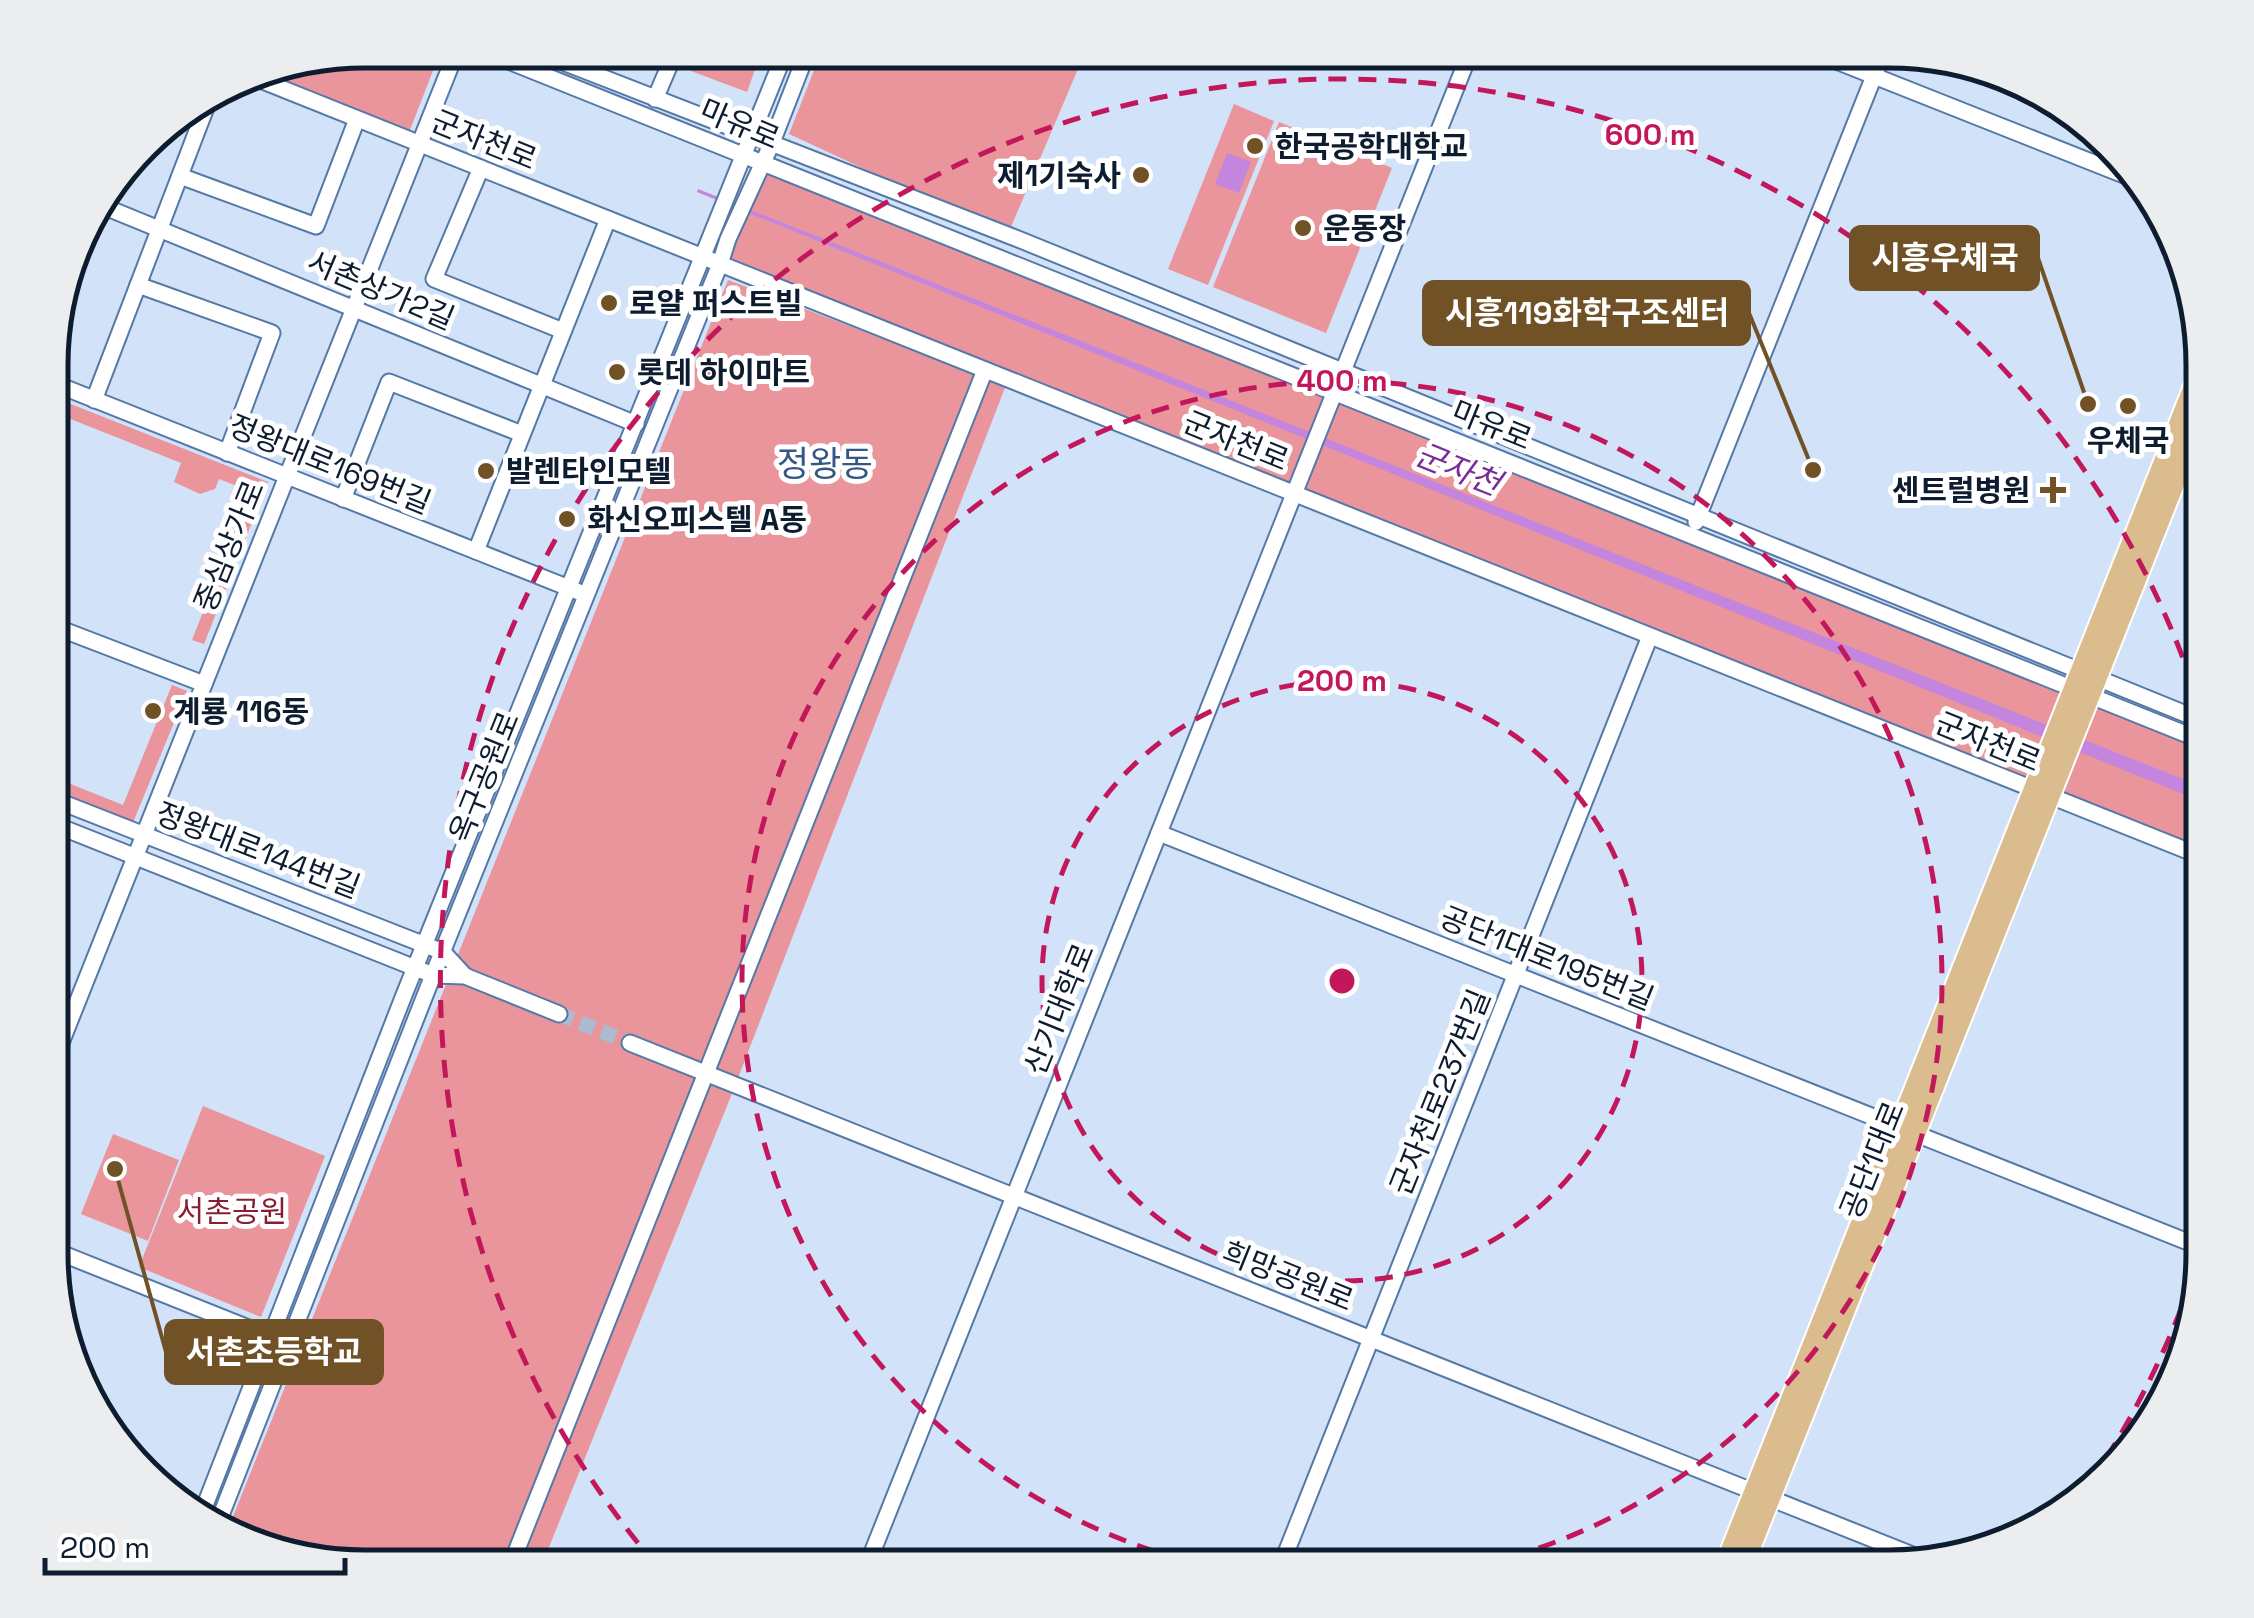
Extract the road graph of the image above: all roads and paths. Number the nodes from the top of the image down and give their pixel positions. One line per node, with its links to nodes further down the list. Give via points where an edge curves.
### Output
1 (450, 68): 16 (street, 중심상가로)
2 (526, 68): 18 (street, 마유로)
3 (576, 68): 12 (street, 마유로)
4 (668, 68): 12 (street)
5 (779, 68): 15 (street, 옥구공원로)
6 (801, 68): 17 (street, 옥구공원로)
7 (1464, 68): 33 (street)
8 (1855, 68): 10 (street)
9 (1877, 68): 10 (street)
10 (1874, 76): 21 (street); 46 (street)
11 (269, 83): 14 (street, 군자천로)
12 (655, 100): 15 (street, 마유로)
13 (203, 116): 22 (street)
14 (356, 118): 16 (street, 군자천로); 22 (street, via 316,226)
15 (752, 138): 17 (street, 마유로); 18 (street, 옥구공원로)
16 (419, 144): 20 (street, 군자천로); 30 (street, 중심상가로)
17 (771, 145): 19 (street, 옥구공원로); 33 (street, 마유로)
18 (746, 157): 19 (street, 마유로); 23 (street, 옥구공원로)
19 (763, 164): 23 (street, 옥구공원로); 36 (street, 마유로)
20 (480, 168): 25 (street, 군자천로); 31 (street, via 434,278)
21 (2114, 171)
22 (180, 176): 26 (street)
23 (743, 185): 27 (street, 옥구공원로); 28 (street, 옥구공원로)
24 (111, 209): 26 (street, 서촌상가2길)
25 (608, 219): 27 (street, 군자천로); 31 (street)
26 (160, 229): 29 (street); 30 (street, 서촌상가2길)
27 (704, 258): 28 (street, 군자천로); 39 (street, 옥구공원로)
28 (720, 264): 32 (street, 군자천로); 50 (street, 옥구공원로)
29 (138, 286): 37 (street); 42 (street, via 272,332)
30 (354, 308): 34 (street, 서촌상가2길); 43 (street, 중심상가로)
31 (563, 332): 34 (street)
32 (985, 370): 44 (street, 군자천로); 73 (street)
33 (1343, 372): 36 (street); 46 (street, 마유로)
34 (541, 387): 39 (street, 서촌상가2길); 40 (street)
35 (68, 389): 37 (street, 정왕대로169번길)
36 (1335, 392): 44 (street, 산기대학로); 47 (street, 마유로)
37 (94, 400): 42 (street, 정왕대로169번길)
38 (2186, 410): 54 (main road)
39 (636, 424): 49 (street, 옥구공원로)
40 (522, 434): 45 (street, via 389,382); 48 (street)
41 (2186, 451): 54 (main road)
42 (227, 453): 43 (street, 정왕대로169번길)
43 (286, 476): 45 (street, 정왕대로169번길); 53 (street, 중심상가로)
44 (1294, 494): 52 (street, 군자천로); 60 (street, 산기대학로)
45 (343, 498): 48 (street, 정왕대로169번길)
46 (1698, 516): 47 (street); 54 (street, 마유로)
47 (1691, 535): 54 (street, 마유로)
48 (476, 551): 49 (street, 정왕대로169번길)
49 (570, 588): 50 (street, 정왕대로169번길); 64 (street, 옥구공원로)
50 (587, 596): 65 (street, 옥구공원로)
51 (68, 632): 53 (street)
52 (1650, 636): 57 (street, 군자천로); 67 (street, 군자천로237번길)
53 (204, 684): 61 (street, 중심상가로)
54 (2086, 684): 55 (street, 마유로); 56 (street, 마유로); 57 (main road, 공단1대로)
55 (2186, 716)
56 (2186, 733)
57 (2042, 793): 62 (street, 군자천로); 74 (main road, 공단1대로)
58 (68, 805): 61 (street, 정왕대로144번길)
59 (68, 830): 63 (street, 정왕대로144번길)
60 (1159, 832): 67 (street, 공단1대로195번길); 75 (street, 산기대학로)
61 (144, 834): 63 (street, 중심상가로); 64 (street, 정왕대로144번길)
62 (2186, 850)
63 (135, 857): 66 (street, 정왕대로144번길); 71 (street, 중심상가로)
64 (425, 945): 65 (street, 정왕대로144번길); 66 (street, 옥구공원로)
65 (443, 952): 68 (street, 옥구공원로); 69 (street)
66 (416, 968): 68 (street, 정왕대로144번길); 78 (street, 옥구공원로)
67 (1516, 975): 74 (street, 공단1대로195번길); 79 (street, 군자천로237번길)
68 (433, 976): 69 (street); 80 (street, 옥구공원로)
69 (465, 976): 70 (street)
70 (559, 1014)
71 (68, 1025)
72 (630, 1042): 73 (street, 희망공원로)
73 (706, 1073): 75 (street, 희망공원로); 84 (street)
74 (1908, 1131): 76 (street, 공단1대로195번길); 81 (main road, 공단1대로)
75 (1014, 1196): 79 (street, 희망공원로); 85 (street, 산기대학로)
76 (2186, 1241)
77 (68, 1256): 78 (street)
78 (272, 1337): 80 (street); 82 (street, 옥구공원로)
79 (1371, 1338): 81 (street, 희망공원로); 86 (street, 군자천로237번길)
80 (288, 1344): 83 (street, 옥구공원로)
81 (1762, 1495): 87 (main road); 88 (main road, 공단1대로); 89 (street, 희망공원로)
82 (206, 1504)
83 (222, 1514)
84 (517, 1550)
85 (873, 1550)
86 (1287, 1550)
87 (1733, 1550)
88 (1747, 1550)
89 (1899, 1550)

